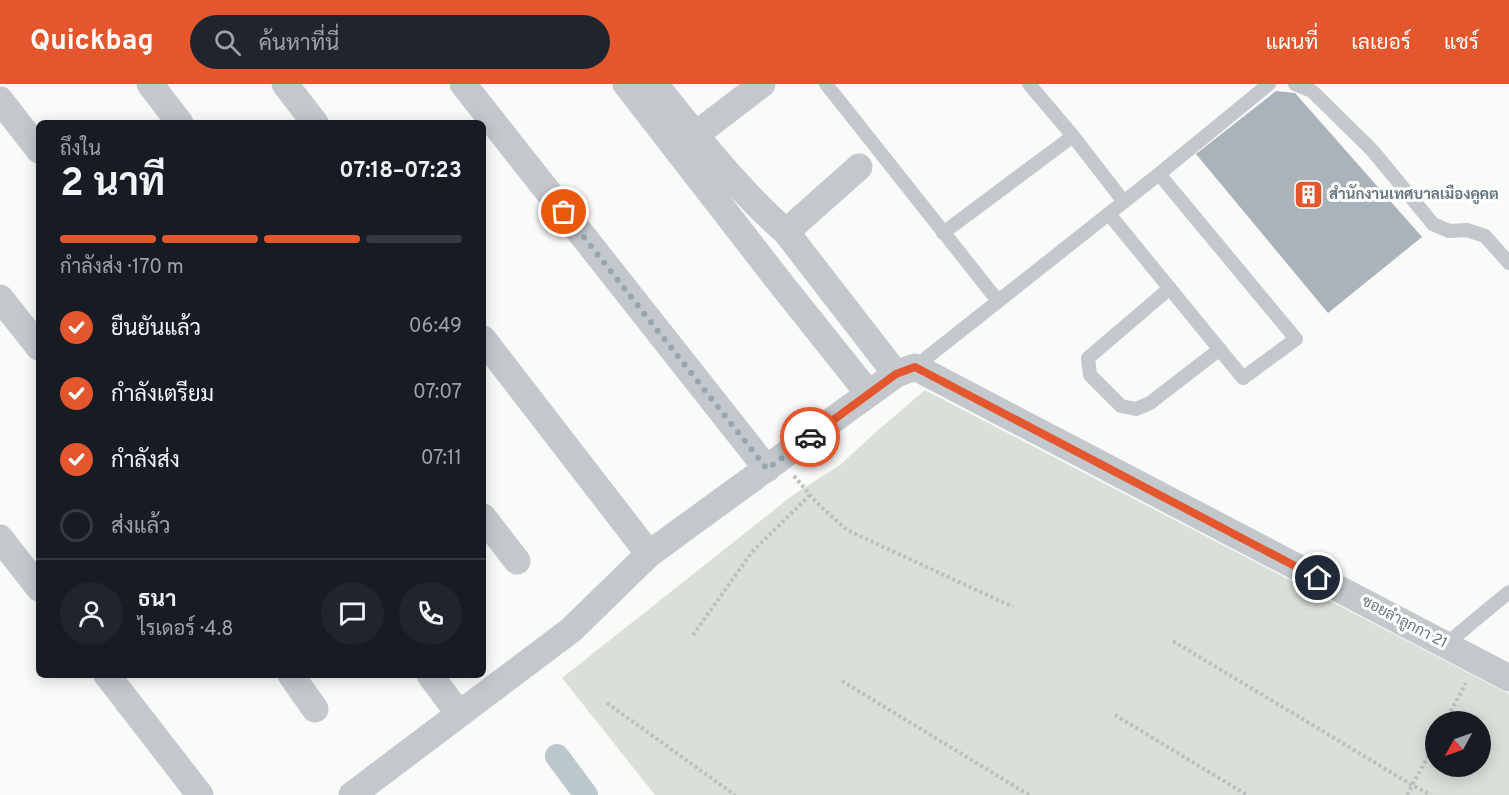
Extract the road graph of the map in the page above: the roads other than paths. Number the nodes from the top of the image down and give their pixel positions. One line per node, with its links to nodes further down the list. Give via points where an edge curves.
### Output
1 (150, 84): 13 (street)
2 (285, 84): 14 (street)
3 (463, 84): 35 (street)
4 (626, 84): 16 (street)
5 (656, 84): 16 (street)
6 (762, 84): 16 (street)
7 (826, 84): 23 (lane)
8 (1029, 84): 15 (lane)
9 (1269, 84): 19 (lane)
10 (1295, 84): 11 (lane)
11 (1317, 87): 25 (lane, via 1433,224 1449,231 1467,230 1485,236)
12 (0, 100): 17 (street)
13 (178, 120)
14 (313, 120)
15 (1072, 136): 20 (lane); 23 (lane)
16 (686, 143): 22 (street); 26 (street)
17 (36, 146)
18 (859, 167): 22 (street)
19 (1159, 174): 20 (lane); 32 (lane, via 1296,339 1243,378)
20 (1124, 202): 21 (lane)
21 (1109, 214): 27 (lane); 29 (lane)
22 (786, 232): 24 (street)
23 (943, 233): 29 (lane)
24 (809, 262): 26 (street); 33 (street)
25 (1509, 264)
26 (782, 285): 34 (street)
27 (1170, 288): 32 (lane); 32 (lane, via 1088,358 1090,375 1121,406 1136,409 1150,403)
28 (0, 298): 30 (street)
29 (998, 302): 33 (lane)
30 (36, 343)
31 (486, 343): 38 (street)
32 (1220, 349)
33 (906, 370): 34 (street); 42 (street, ซอยลำลูกกา 21)
34 (869, 394): 35 (street)
35 (773, 464): 38 (street)
36 (486, 520): 39 (street)
37 (0, 538): 40 (street)
38 (649, 554): 48 (street, via 571,630)
39 (517, 561)
40 (36, 584)
41 (1509, 592): 42 (lane)
42 (1446, 645): 46 (street, ซอยลำลูกกา 21)
43 (109, 678): 49 (street)
44 (293, 678): 47 (street)
45 (432, 678): 48 (street)
46 (1509, 678)
47 (315, 709)
48 (459, 714): 50 (street)
49 (200, 795)
50 (352, 795)

